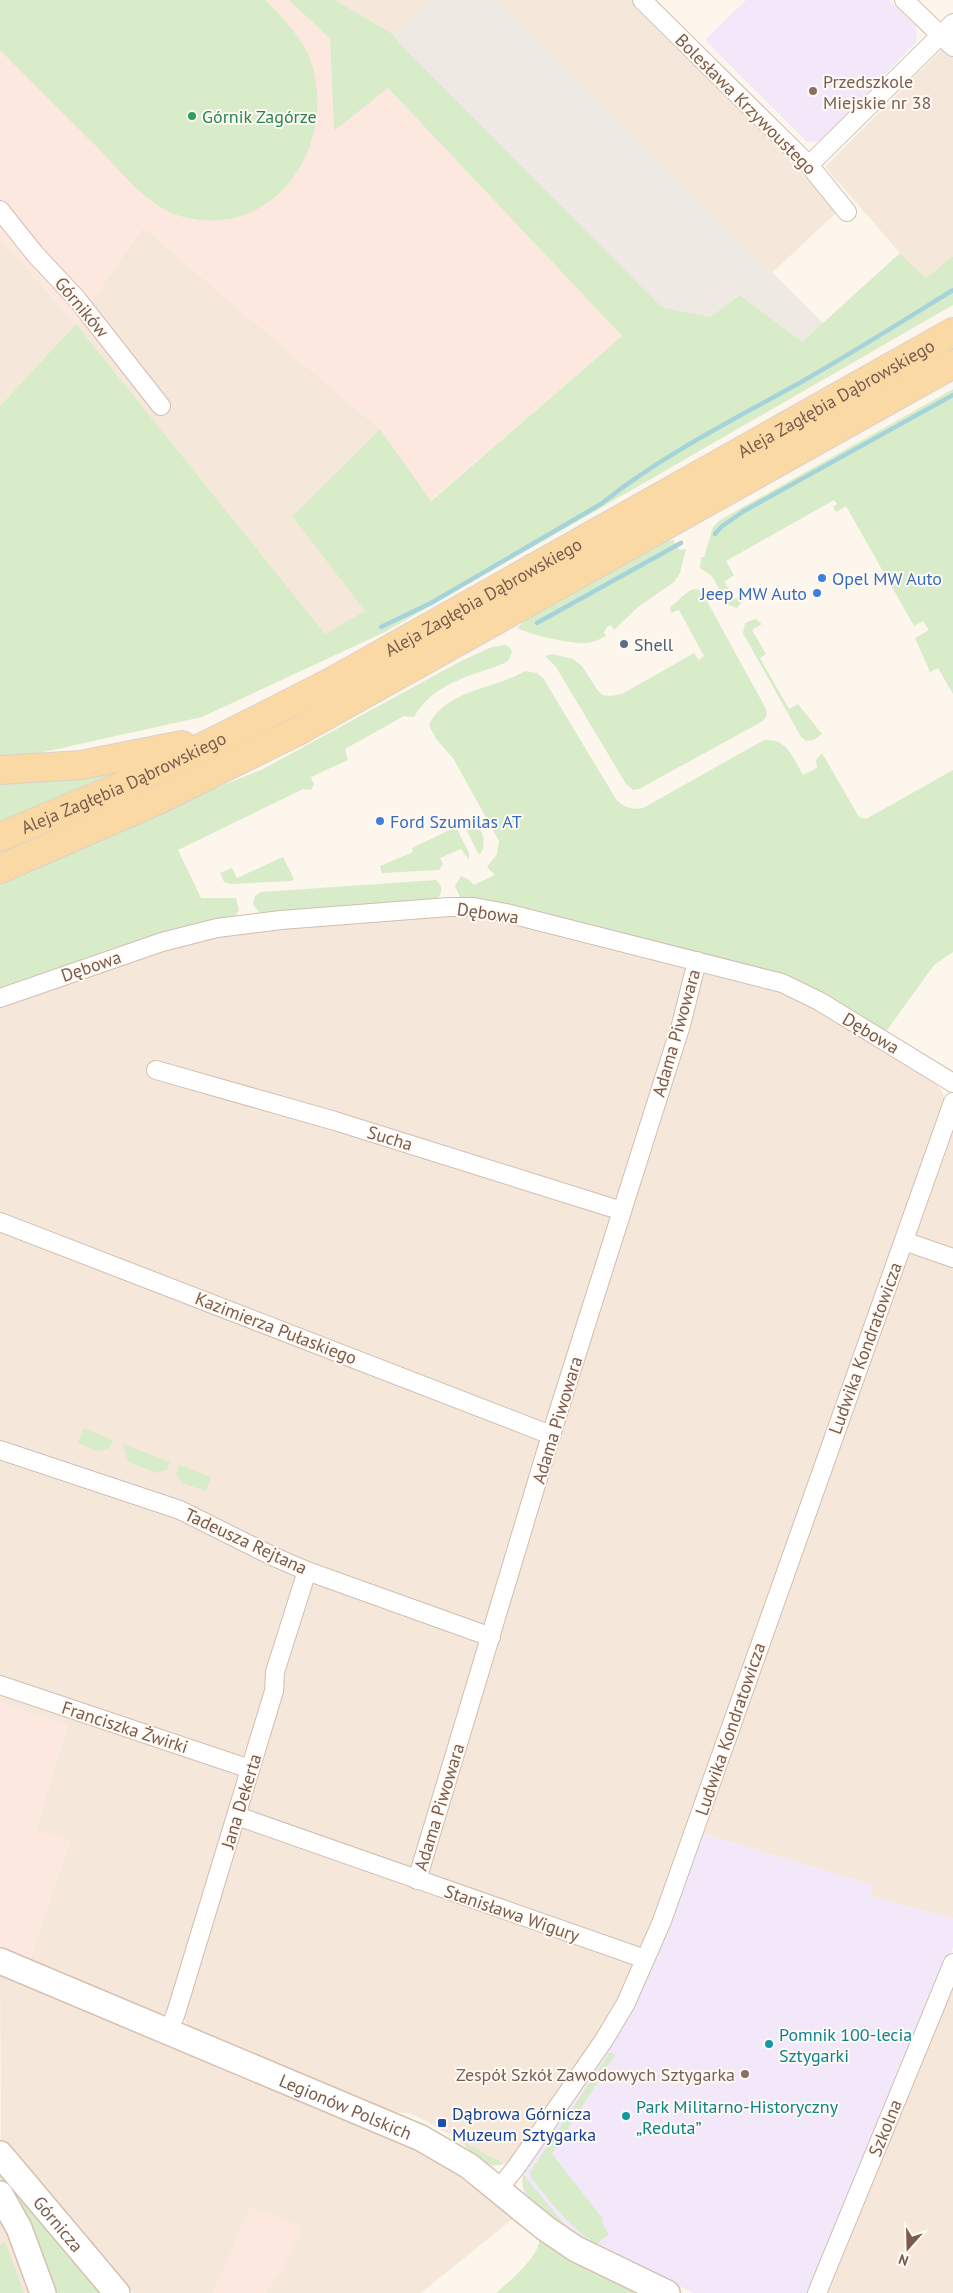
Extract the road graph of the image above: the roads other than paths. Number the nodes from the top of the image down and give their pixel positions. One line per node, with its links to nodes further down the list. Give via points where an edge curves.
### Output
1 (642, 0): 5 (street, Bolesława Krzywoustego)
2 (904, 0): 4 (street)
3 (953, 23): 4 (street)
4 (947, 41): 5 (street)
5 (809, 165): 7 (street, Bolesława Krzywoustego)
6 (0, 210): 10 (street, Górników, via 77,299)
7 (847, 212)
8 (953, 332): 11 (main road, Aleja Zagłębia Dąbrowskiego, via 333,681)
9 (953, 364): 14 (main road, Aleja Zagłębia Dąbrowskiego, via 300,730 156,801)
10 (161, 406)
11 (225, 736): 12 (main road, via 81,765); 13 (main road, Aleja Zagłębia Dąbrowskiego, via 124,785)
12 (0, 770)
13 (0, 837)
14 (0, 869)
15 (697, 961): 16 (street, Dębowa, via 490,909 449,907 218,928 162,942); 18 (street, Dębowa, via 782,983); 20 (street, Adama Piwowara, via 681,1026)
16 (0, 998)
17 (156, 1070): 20 (street, Sucha, via 336,1121)
18 (953, 1083)
19 (953, 1102): 22 (street, Ludwika Kondratowicza)
20 (622, 1211): 24 (street, Adama Piwowara)
21 (0, 1222): 24 (street, Kazimierza Pułaskiego)
22 (904, 1241): 23 (street, Ludwika Kondratowicza); 32 (street, Ludwika Kondratowicza)
23 (953, 1258)
24 (551, 1436): 27 (street, Adama Piwowara)
25 (0, 1450): 26 (street, Tadeusza Rejtana, via 180,1510)
26 (307, 1571): 27 (street, Tadeusza Rejtana); 29 (street, Jana Dekerta, via 275,1672 274,1691)
27 (491, 1637): 31 (street, Adama Piwowara)
28 (0, 1685): 29 (street, Franciszka Żwirki)
29 (250, 1769): 30 (street, Jana Dekerta)
30 (237, 1816): 31 (street, Stanisława Wigury); 35 (street, Jana Dekerta)
31 (417, 1880): 32 (street, Stanisława Wigury)
32 (646, 1960): 37 (street, Ludwika Kondratowicza, via 604,2040)
33 (0, 1961): 35 (street, Legionów Polskich)
34 (953, 1963): 42 (street, Szkolna)
35 (169, 2031): 37 (street, Legionów Polskich, via 407,2131 461,2160)
36 (0, 2154): 40 (street, Górnicza)
37 (498, 2190): 41 (street, Legionów Polskich, via 576,2249)
38 (0, 2194): 39 (street, Górnicza, via 22,2236)
39 (43, 2293)
40 (117, 2293)
41 (667, 2293)
42 (817, 2293)

